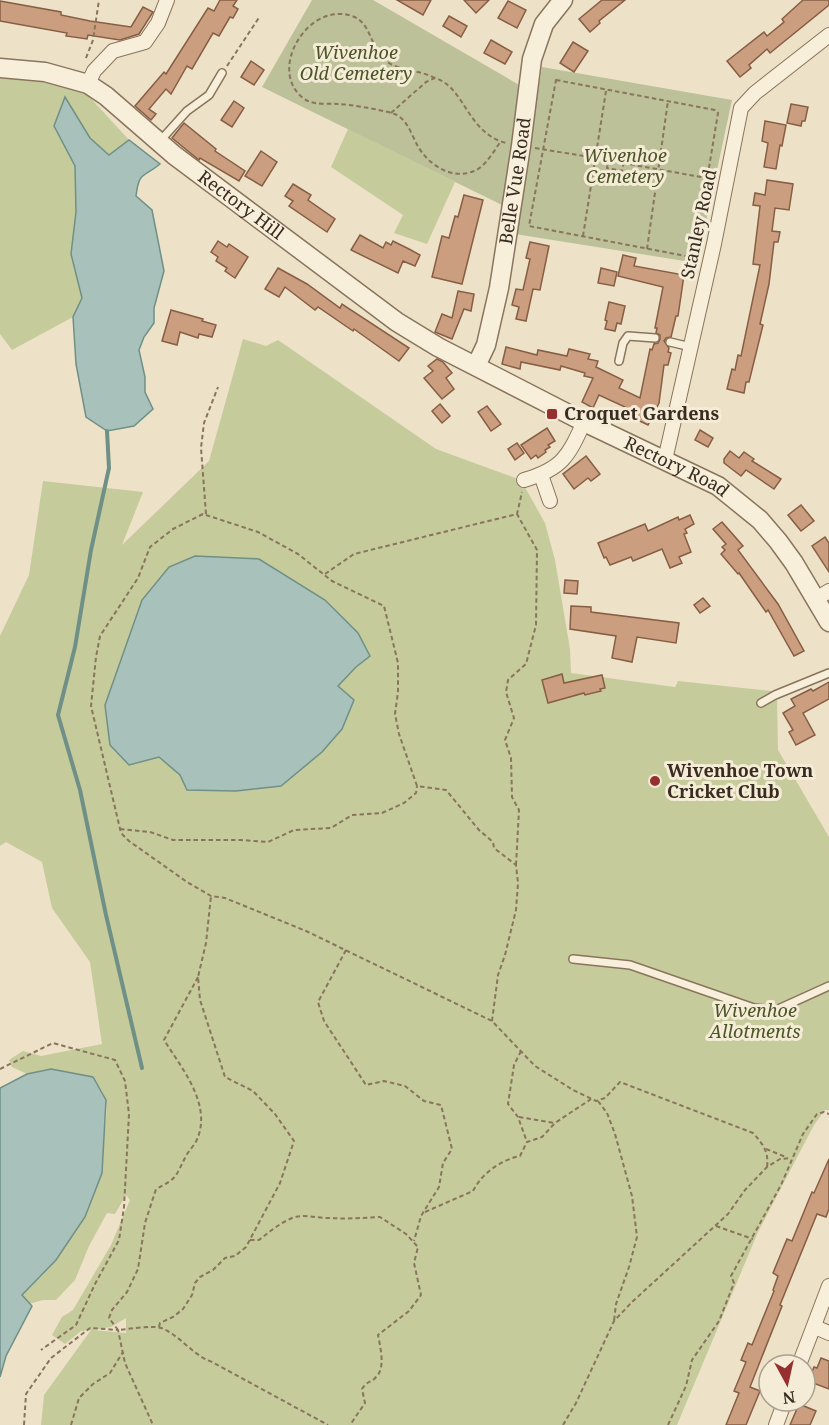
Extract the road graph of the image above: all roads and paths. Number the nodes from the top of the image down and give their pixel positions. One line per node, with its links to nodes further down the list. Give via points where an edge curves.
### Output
1 (98, 0): 9 (path, via 93,40 84,65)
2 (167, 0): 9 (street, via 158,23 144,42 113,51)
3 (563, 0): 15 (street, Belle Vue Road, via 544,24 532,59)
4 (260, 16): 7 (path)
5 (829, 34): 22 (street, Stanley Road, via 741,108)
6 (0, 68): 9 (street, Rectory Hill, via 45,72)
7 (222, 73): 14 (lane, via 209,95 187,111)
8 (435, 78): 12 (path); 12 (path, via 386,61 362,21 350,15 331,15 307,27 294,47 290,75 294,88 304,99 315,104 352,105); 13 (path, via 447,84 476,123)
9 (89, 82): 14 (street, Rectory Hill)
10 (606, 90): 11 (path); 16 (path, via 556,80); 17 (path)
11 (668, 101): 20 (path); 21 (path, via 718,113)
12 (391, 113): 13 (path, via 406,123 432,164 446,172 475,171)
13 (501, 141): 15 (path)
14 (159, 143): 29 (street, Rectory Hill, via 397,322)
15 (521, 146): 16 (path); 29 (street, Belle Vue Road, via 493,321)
16 (542, 149): 17 (path); 23 (path, via 529,226)
17 (595, 158): 18 (path); 23 (path)
18 (608, 160): 19 (path, via 607,168 622,171); 19 (path, via 610,152 625,155)
19 (623, 163): 20 (path)
20 (659, 170): 21 (path); 24 (path)
21 (707, 178): 22 (path); 24 (path, via 691,257)
22 (727, 182): 27 (street, Stanley Road)
23 (583, 236): 24 (path)
24 (647, 249)
25 (655, 338): 28 (lane, via 628,336)
26 (670, 342): 27 (lane)
27 (691, 347): 32 (street, Stanley Road)
28 (619, 361)
29 (476, 366): 31 (street, Rectory Road)
30 (218, 387): 37 (path, via 204,423 201,448)
31 (584, 422): 32 (street, Rectory Road); 33 (street, via 565,459)
32 (665, 460): 39 (street, Rectory Road, via 718,486 760,520)
33 (541, 475): 34 (street); 35 (street)
34 (524, 480): 36 (path)
35 (550, 501)
36 (517, 513): 38 (path, via 354,554); 45 (path, via 537,550 536,626 526,664 508,680 506,692 514,718 505,740 511,758 512,797 519,810)
37 (206, 515): 38 (path, via 258,531 298,554); 44 (path, via 173,529 150,547 138,578 100,636 91,706)
38 (324, 575): 43 (path, via 384,606 398,663 395,714)
39 (823, 595): 40 (street, Rectory Road)
40 (829, 622)
41 (829, 673): 42 (lane)
42 (761, 703)
43 (417, 786): 44 (path, via 416,793 404,803 382,813 352,816 331,828 294,830 268,842 173,840 150,832); 45 (path, via 446,790 493,842 494,848)
44 (120, 829): 46 (path, via 129,842)
45 (516, 865): 51 (path, via 516,910 498,975)
46 (211, 896): 47 (path, via 225,898); 49 (path)
47 (346, 950): 51 (path); 63 (path, via 318,1002 324,1022 366,1085 384,1081 405,1086 424,1101 441,1105 452,1149 443,1162 439,1187)
48 (573, 958): 50 (lane, via 630,965 754,1008 776,1010)
49 (198, 977): 66 (path, via 200,1000 225,1077 253,1091 294,1141 280,1183); 72 (path, via 164,1040 197,1094 201,1114 199,1136 174,1180 156,1189 145,1222 138,1269 109,1318)
50 (829, 986)
51 (492, 1021): 52 (path)
52 (521, 1051): 54 (path, via 535,1066); 57 (path, via 514,1065 508,1104)
53 (0, 1069): 74 (path, via 53,1043 115,1060 125,1081 129,1114 119,1240 76,1325)
54 (591, 1099): 55 (path); 58 (path)
55 (598, 1101): 60 (path, via 620,1082 753,1133); 69 (path, via 615,1134 632,1196 637,1238)
56 (829, 1114): 61 (path, via 817,1114)
57 (518, 1117): 58 (path); 59 (path)
58 (555, 1123): 59 (path, via 542,1137)
59 (527, 1142): 63 (path, via 520,1156 505,1160 478,1181 473,1191)
60 (766, 1149): 61 (path); 62 (path)
61 (790, 1158): 62 (path); 65 (path)
62 (767, 1167): 64 (path)
63 (423, 1213): 67 (path)
64 (716, 1226): 65 (path); 69 (path)
65 (753, 1239): 83 (path, via 731,1276 734,1283 718,1321 692,1360 686,1386)
66 (250, 1240): 67 (path, via 259,1240 292,1218 310,1216 380,1217); 70 (path, via 235,1256 225,1258 200,1277 183,1310)
67 (414, 1242): 81 (path, via 418,1247 414,1263 421,1295 409,1311 378,1335 381,1369 362,1389 365,1403)
68 (829, 1286): 71 (street)
69 (614, 1321): 82 (path)
70 (159, 1327): 72 (path); 80 (path, via 203,1358)
71 (815, 1327): 73 (street); 76 (street)
72 (118, 1330): 75 (path); 77 (path, via 90,1328 51,1358 26,1395)
73 (829, 1333)
74 (41, 1350)
75 (123, 1352): 78 (path, via 110,1373 79,1398); 79 (path)
76 (804, 1353)
77 (24, 1425)
78 (70, 1425)
79 (153, 1425)
80 (328, 1425)
81 (350, 1425)
82 (563, 1425)
83 (668, 1425)

